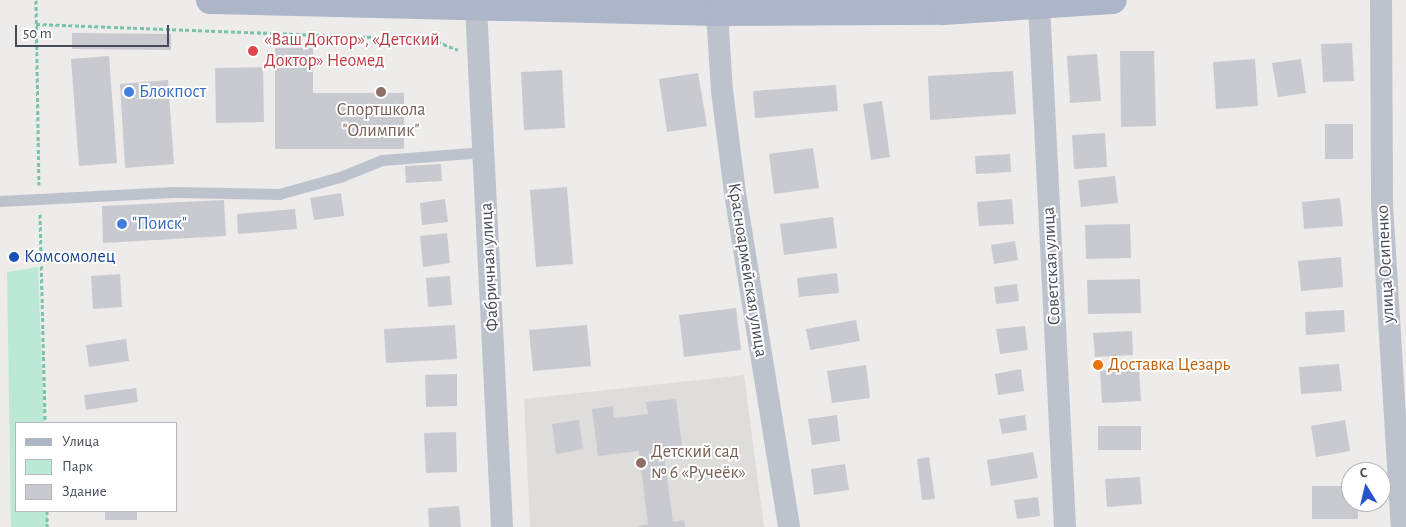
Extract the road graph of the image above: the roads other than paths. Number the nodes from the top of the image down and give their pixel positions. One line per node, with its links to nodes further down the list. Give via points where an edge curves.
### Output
1 (210, 0): 6 (main road)
2 (1113, 0): 5 (main road)
3 (1381, 0): 13 (street, улица Осипенко, via 1382,204)
4 (943, 5): 5 (main road); 7 (main road)
5 (1038, 5): 12 (street, Советская улица)
6 (476, 7): 7 (main road); 8 (street, Фабричная улица)
7 (716, 12): 11 (street, Красноармейская улица, via 735,193)
8 (484, 152): 9 (lane, via 382,160 340,177 279,194 172,192); 10 (street, Фабричная улица)
9 (0, 201)
10 (502, 527)
11 (789, 527)
12 (1064, 527)
13 (1402, 527)

